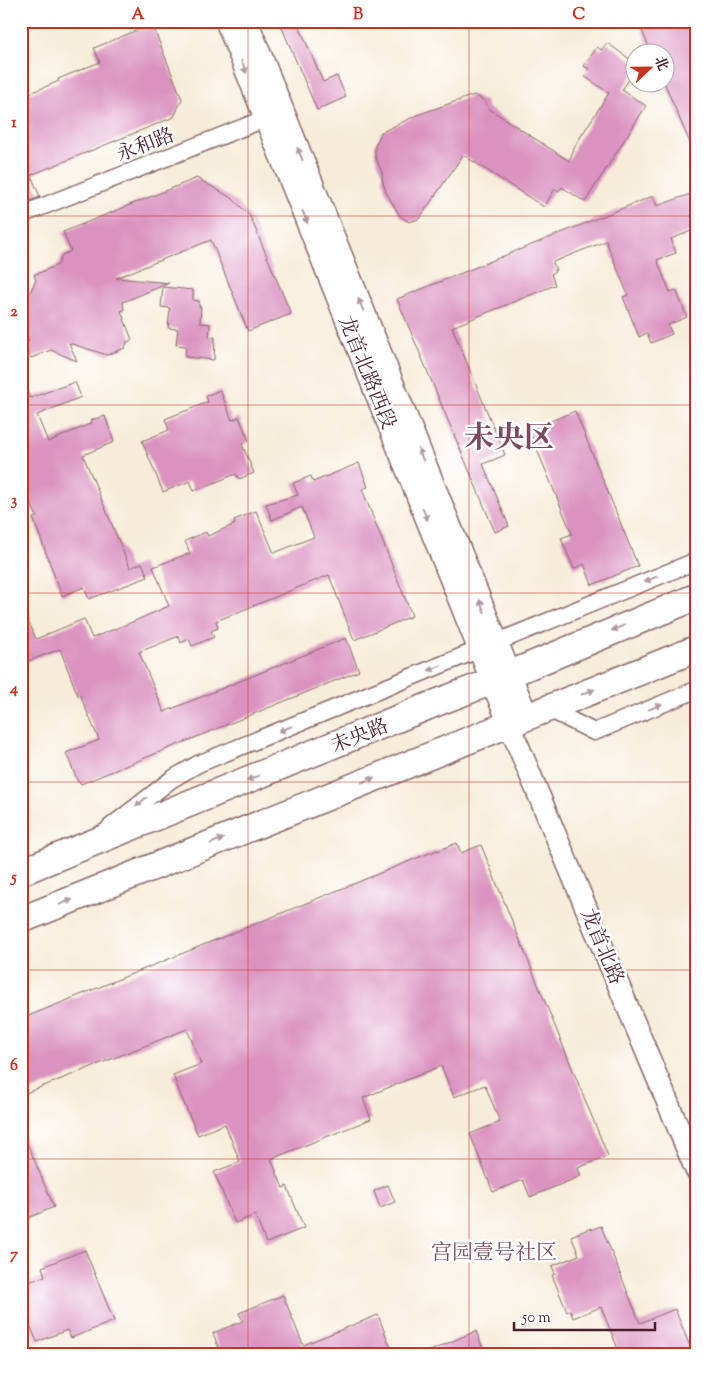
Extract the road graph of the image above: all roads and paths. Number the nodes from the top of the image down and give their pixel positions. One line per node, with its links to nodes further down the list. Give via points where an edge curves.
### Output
1 (226, 21): 3 (street, 龙首北路西段, one-way to 3)
2 (247, 21): 3 (street, 龙首北路西段)
3 (274, 115): 4 (street, 永和路); 7 (street, 龙首北路西段)
4 (21, 214)
5 (696, 561): 7 (street, one-way to 7)
6 (696, 597): 9 (main road, 未央路, one-way to 9)
7 (488, 646): 9 (street, 龙首北路西段); 12 (street, one-way to 12, via 198,764 172,779)
8 (696, 649): 11 (main road, one-way to 8)
9 (502, 678): 11 (street, 龙首北路西段); 12 (main road, 未央路, one-way to 12)
10 (696, 690): 11 (street, one-way to 10, via 594,732)
11 (528, 716): 14 (main road, one-way to 11); 15 (street, 龙首北路)
12 (73, 851): 13 (main road, 未央路)
13 (21, 872)
14 (21, 920)
15 (696, 1170)

